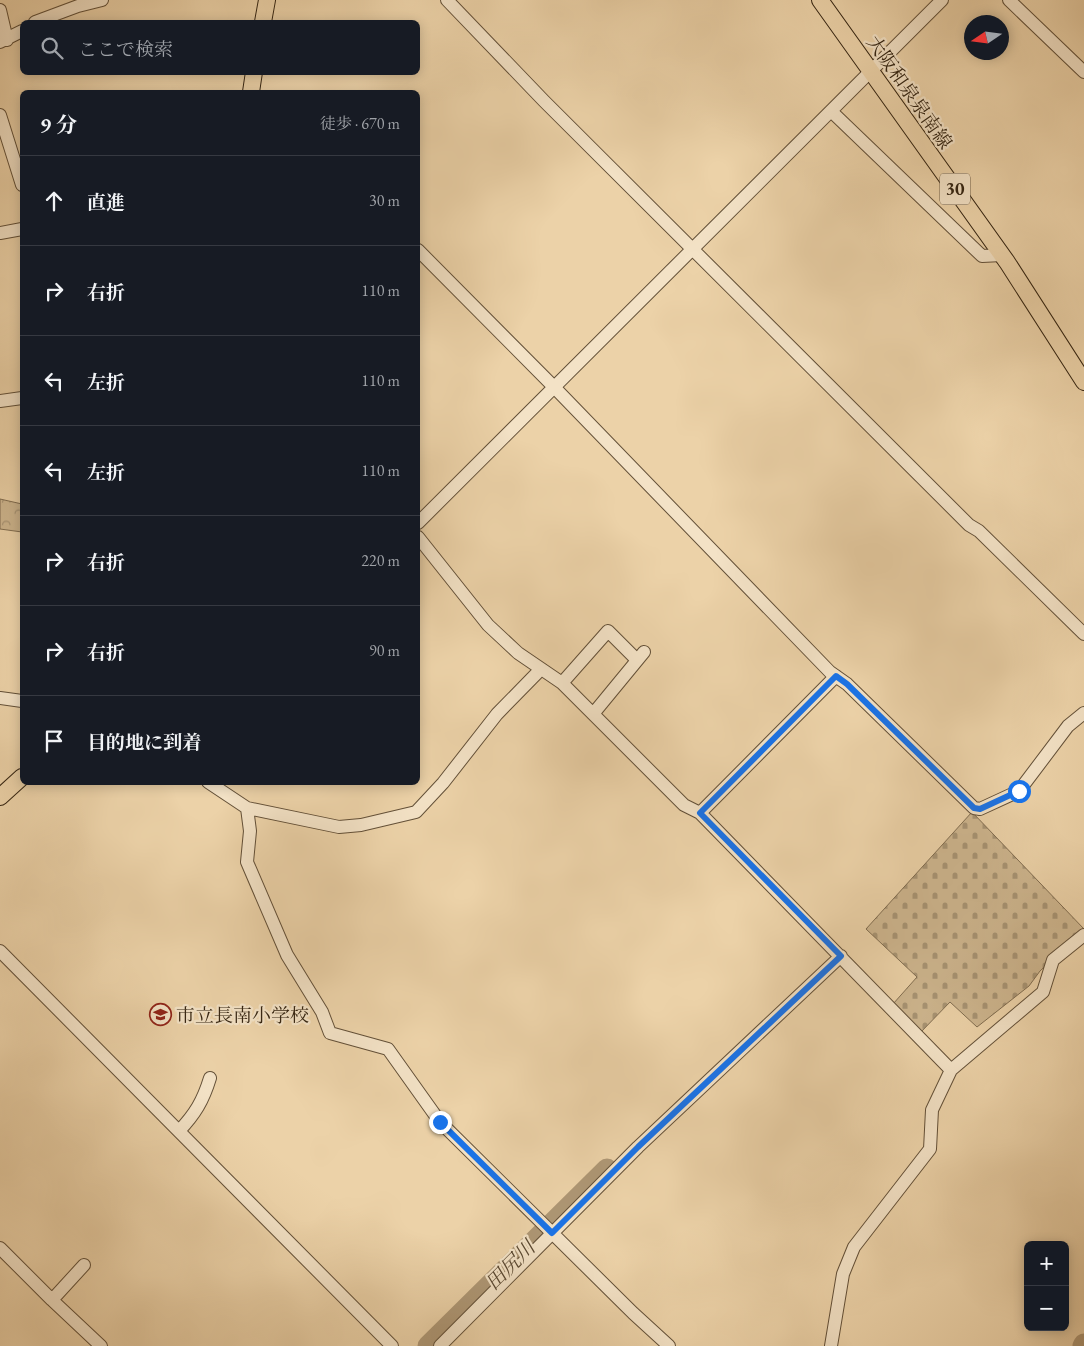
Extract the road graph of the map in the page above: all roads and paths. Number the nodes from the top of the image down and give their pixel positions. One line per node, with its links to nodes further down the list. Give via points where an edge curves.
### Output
1 (100, 0): 8 (street)
2 (267, 0): 9 (main road)
3 (447, 0): 21 (street)
4 (820, 0): 12 (main road, 大阪和泉泉南線 / 30)
5 (942, 0): 12 (street)
6 (1009, 0): 13 (street)
7 (0, 10): 11 (street)
8 (41, 20)
9 (263, 20)
10 (20, 32): 11 (street)
11 (4, 41)
12 (870, 71): 16 (street); 23 (main road, 大阪和泉泉南線 / 30)
13 (1084, 72)
14 (253, 75): 15 (main road)
15 (250, 90)
16 (831, 111): 21 (street); 23 (street, via 982,256)
17 (0, 115): 18 (street)
18 (20, 179)
19 (20, 229): 20 (street)
20 (0, 233)
21 (693, 248): 25 (street); 30 (street, via 969,525 979,531)
22 (420, 252): 25 (street)
23 (1002, 255): 24 (main road, 大阪和泉泉南線 / 30)
24 (1084, 382)
25 (554, 387): 28 (street); 32 (street)
26 (20, 398): 27 (street)
27 (0, 401)
28 (420, 521)
29 (420, 540): 31 (street, via 488,625)
30 (1084, 634)
31 (541, 669): 33 (street); 41 (street, via 497,714 416,812 339,827)
32 (836, 676): 36 (street, via 974,808 980,809 1019,791 1068,726); 42 (street)
33 (562, 684): 37 (street); 37 (street, via 608,631 640,656)
34 (0, 698): 35 (street)
35 (20, 701)
36 (1084, 712)
37 (593, 714): 42 (street, via 684,805)
38 (20, 779): 40 (main road)
39 (212, 785): 41 (street)
40 (0, 797)
41 (247, 808): 49 (street, via 250,831 247,862 287,955 322,1012 330,1033 388,1049 440,1122)
42 (700, 813): 45 (street)
43 (1084, 935): 46 (street, via 1052,960 1043,992)
44 (0, 951): 48 (street)
45 (841, 956): 46 (street); 49 (street, via 638,1147)
46 (952, 1070): 57 (street, via 932,1110 930,1149 854,1247 843,1274)
47 (210, 1078): 48 (street, via 200,1107)
48 (179, 1131): 54 (street)
49 (552, 1233): 55 (street); 56 (street)
50 (0, 1248): 52 (street)
51 (84, 1265): 52 (street)
52 (52, 1300): 53 (street)
53 (101, 1346)
54 (392, 1346)
55 (440, 1346)
56 (670, 1346)
57 (831, 1346)

